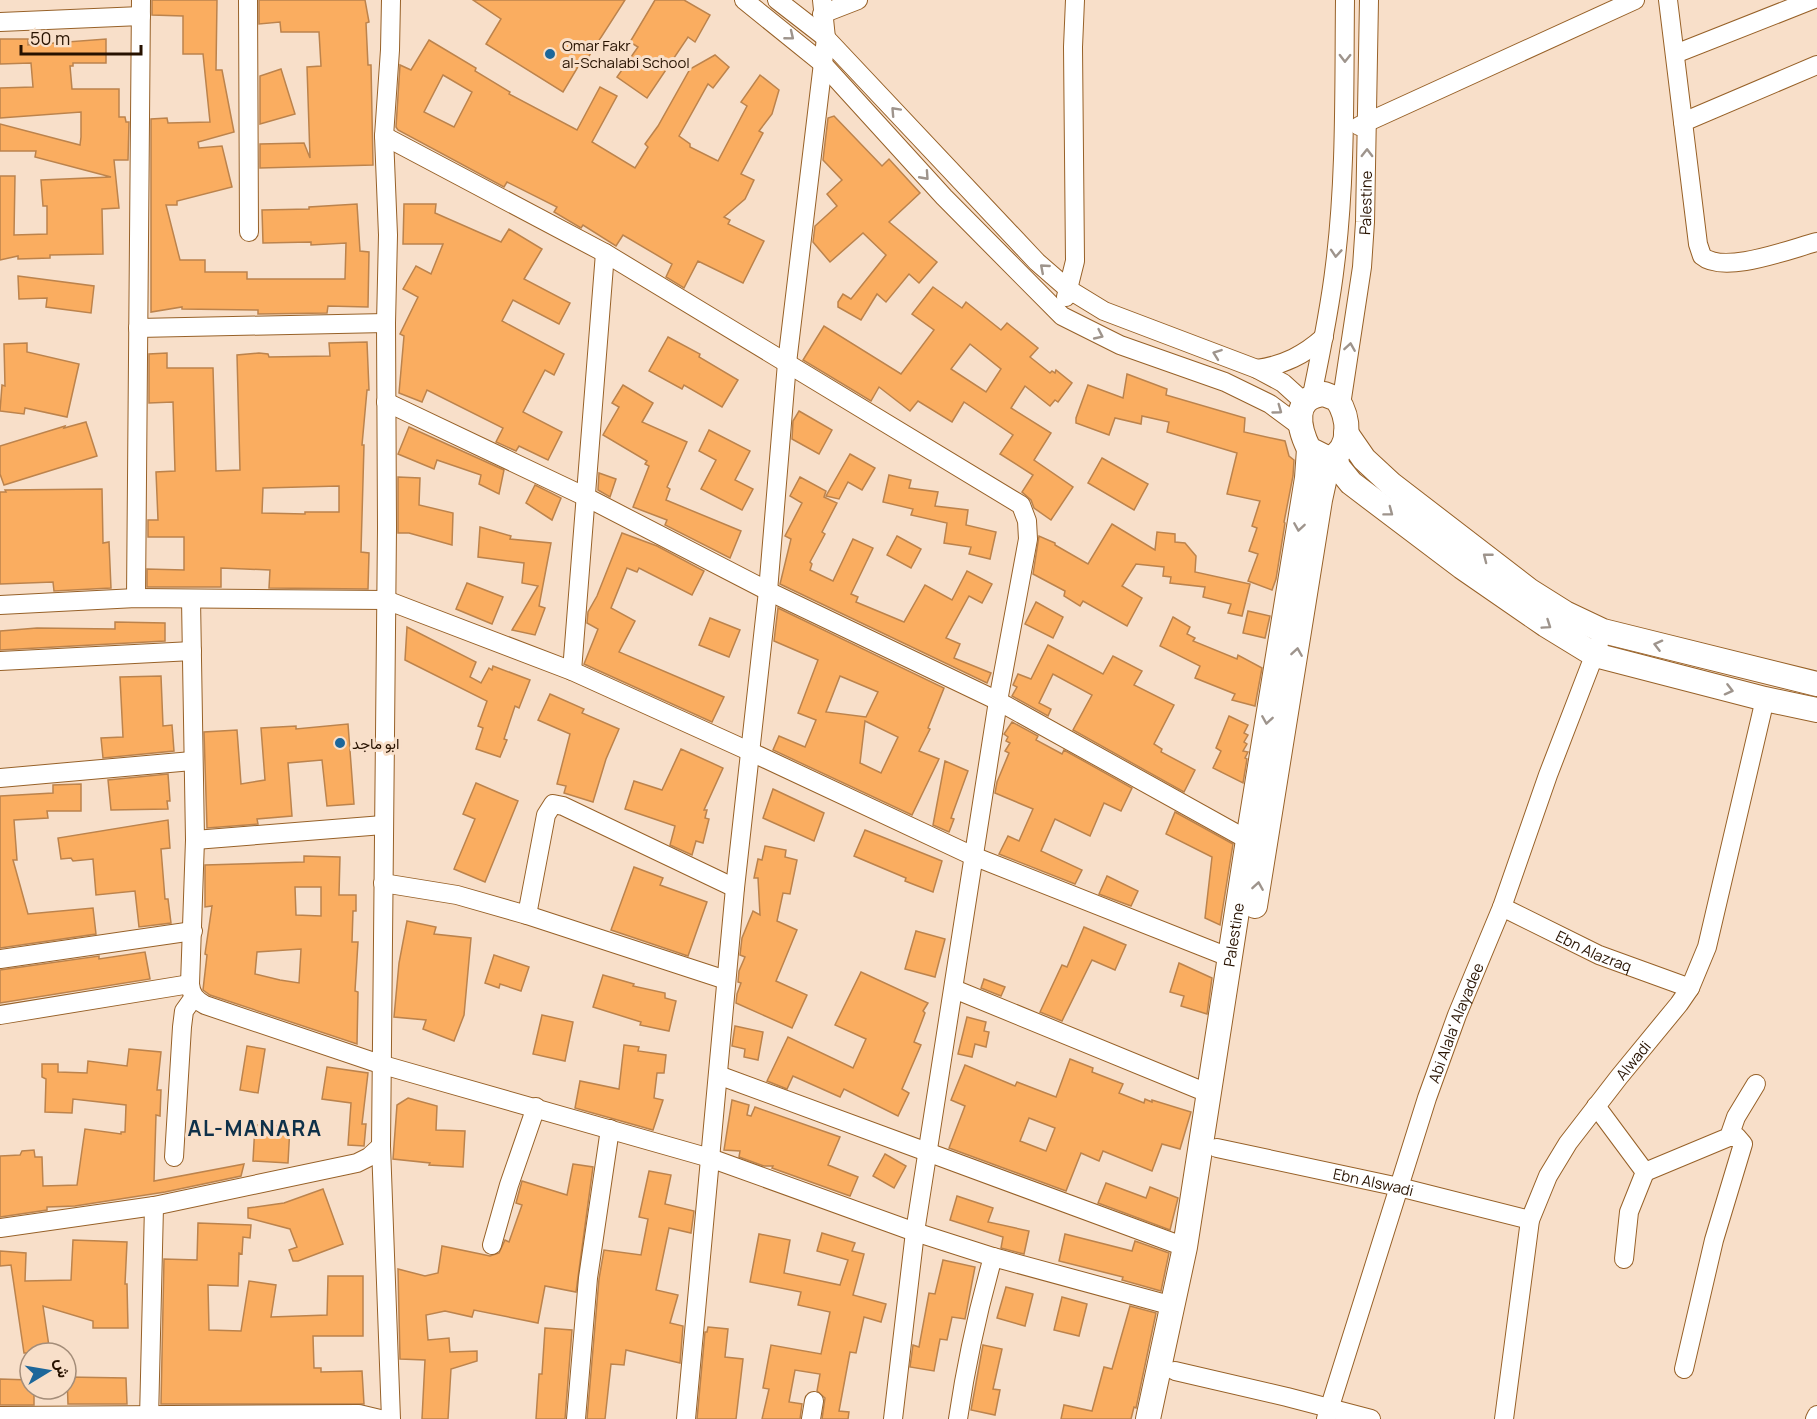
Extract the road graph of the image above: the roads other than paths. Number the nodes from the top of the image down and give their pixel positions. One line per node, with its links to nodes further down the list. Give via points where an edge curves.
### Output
1 (248, 0): 23 (street)
2 (391, 0): 22 (street)
3 (744, 0): 17 (street, one-way to 17)
4 (777, 0): 15 (street)
5 (858, 0): 12 (street)
6 (1075, 0): 26 (street, via 1075,261)
7 (1346, 0): 21 (street, Palestine, one-way to 21)
8 (1369, 0): 20 (street, Palestine)
9 (1635, 0): 20 (street)
10 (1668, 0): 16 (street)
11 (1812, 0): 16 (street)
12 (822, 7): 15 (street)
13 (141, 8): 14 (street); 29 (street)
14 (0, 22)
15 (826, 38): 17 (street); 26 (street, one-way to 15, via 1037,262)
16 (1675, 54): 19 (street)
17 (822, 63): 27 (street, one-way to 27, via 944,197); 31 (street)
18 (1817, 65): 19 (street)
19 (1683, 122): 24 (street, via 1702,256 1717,263 1734,264)
20 (1368, 123): 21 (street); 35 (street, Palestine, one-way to 20, via 1362,267)
21 (1343, 132): 30 (street, Palestine, one-way to 30, via 1336,263)
22 (384, 136): 25 (street); 28 (street)
23 (249, 232)
24 (1817, 242)
25 (605, 253): 31 (street); 39 (street)
26 (1068, 289): 27 (street); 32 (street, one-way to 26, via 1104,310)
27 (1062, 316): 37 (street, one-way to 37, via 1120,345 1225,382 1270,404)
28 (386, 323): 29 (street); 34 (street)
29 (138, 328): 42 (street)
30 (1324, 337): 32 (street, via 1294,359); 33 (street, Palestine)
31 (787, 363): 41 (street); 53 (street, via 1021,505 1028,539)
32 (1257, 369): 33 (street)
33 (1308, 399): 35 (main road, via 1330,395); 37 (main road, via 1301,408)
34 (386, 402): 39 (street); 44 (street)
35 (1341, 405): 36 (main road)
36 (1346, 433): 37 (main road, via 1342,449); 46 (main road, one-way to 36, via 1530,591 1400,491 1364,459)
37 (1319, 447): 38 (main road); 40 (main road, Palestine); 60 (main road, Palestine, one-way to 60, via 1302,507)
38 (1351, 483): 40 (main road, via 1334,488); 48 (main road, one-way to 48, via 1462,567)
39 (586, 497): 41 (street); 50 (street)
40 (1320, 500): 60 (main road, Palestine, one-way to 40, via 1295,665)
41 (768, 591): 53 (street); 55 (street)
42 (136, 598): 43 (street); 45 (street)
43 (191, 599): 44 (street); 47 (street)
44 (386, 600): 50 (street); 58 (street)
45 (0, 605)
46 (1603, 631): 48 (street, Abi Alala' Alayadee); 51 (main road, one-way to 46)
47 (192, 651): 49 (street); 56 (street)
48 (1595, 655): 52 (main road, one-way to 52); 64 (street, Abi Alala' Alayadee)
49 (0, 661)
50 (572, 671): 55 (street)
51 (1817, 684)
52 (1765, 699): 54 (main road); 70 (street, Alwadi, via 1707,947)
53 (998, 701): 60 (street); 61 (street)
54 (1817, 710)
55 (751, 752): 61 (street); 63 (street)
56 (192, 761): 57 (street); 59 (street)
57 (0, 778)
58 (382, 825): 59 (street); 62 (street)
59 (195, 840): 66 (street)
60 (1256, 844): 67 (main road, Palestine); 74 (main road, Palestine, one-way to 60)
61 (973, 856): 67 (street); 71 (street)
62 (383, 883): 65 (street, via 457,895); 75 (street)
63 (735, 888): 65 (street, via 553,804 546,814); 69 (street)
64 (1502, 907): 70 (street, Ebn Alazraq, via 1599,956); 89 (street, Abi Alala' Alayadee, via 1457,1015)
65 (527, 915): 69 (street)
66 (193, 931): 68 (street); 72 (street)
67 (1231, 958): 74 (main road, Palestine)
68 (0, 959)
69 (726, 980): 76 (street)
70 (1690, 988): 79 (street, Alwadi)
71 (954, 989): 78 (street); 85 (street)
72 (192, 990): 73 (street); 75 (street, via 205,1005); 86 (street, via 182,1027)
73 (0, 1015)
74 (1225, 1049): 78 (main road, Palestine); 84 (main road, Palestine)
75 (383, 1065): 80 (street); 83 (street)
76 (718, 1075): 85 (street); 87 (street)
77 (1756, 1084): 82 (street)
78 (1210, 1094): 95 (main road, Palestine)
79 (1596, 1106): 88 (street); 91 (street, Alwadi, via 1548,1176)
80 (536, 1107): 81 (street); 94 (street)
81 (610, 1129): 87 (street); 108 (street, via 588,1278)
82 (1729, 1137): 88 (street); 99 (street, via 1737,1137 1743,1144 1714,1240)
83 (381, 1146): 90 (street, via 357,1163); 107 (street)
84 (1217, 1148): 89 (street, Ebn Alswadi); 100 (main road, Palestine)
85 (928, 1151): 93 (street); 95 (street)
86 (174, 1157)
87 (710, 1158): 93 (street); 109 (street)
88 (1645, 1172): 97 (street, via 1629,1212)
89 (1399, 1188): 91 (street, Ebn Alswadi); 101 (street, Abi Alala' Alayadee)
90 (154, 1206): 92 (street); 104 (street)
91 (1530, 1220): 115 (street, Alwadi)
92 (0, 1228)
93 (915, 1232): 96 (street); 110 (street)
94 (492, 1245)
95 (1185, 1247): 98 (main road, Palestine)
96 (993, 1257): 98 (street); 111 (street, via 974,1330)
97 (1624, 1259)
98 (1173, 1306): 112 (main road, Palestine)
99 (1684, 1369)
100 (1175, 1371): 101 (street, via 1287,1397); 113 (main road, Palestine)
101 (1327, 1414): 114 (street)
102 (1817, 1415): 116 (street)
103 (0, 1416): 104 (street)
104 (149, 1417): 105 (street)
105 (236, 1417): 106 (street, via 359,1414)
106 (380, 1419)
107 (391, 1419)
108 (576, 1419)
109 (686, 1419)
110 (892, 1419)
111 (958, 1419)
112 (1148, 1419)
113 (1163, 1419)
114 (1371, 1419)
115 (1504, 1419)
116 (1815, 1419)

